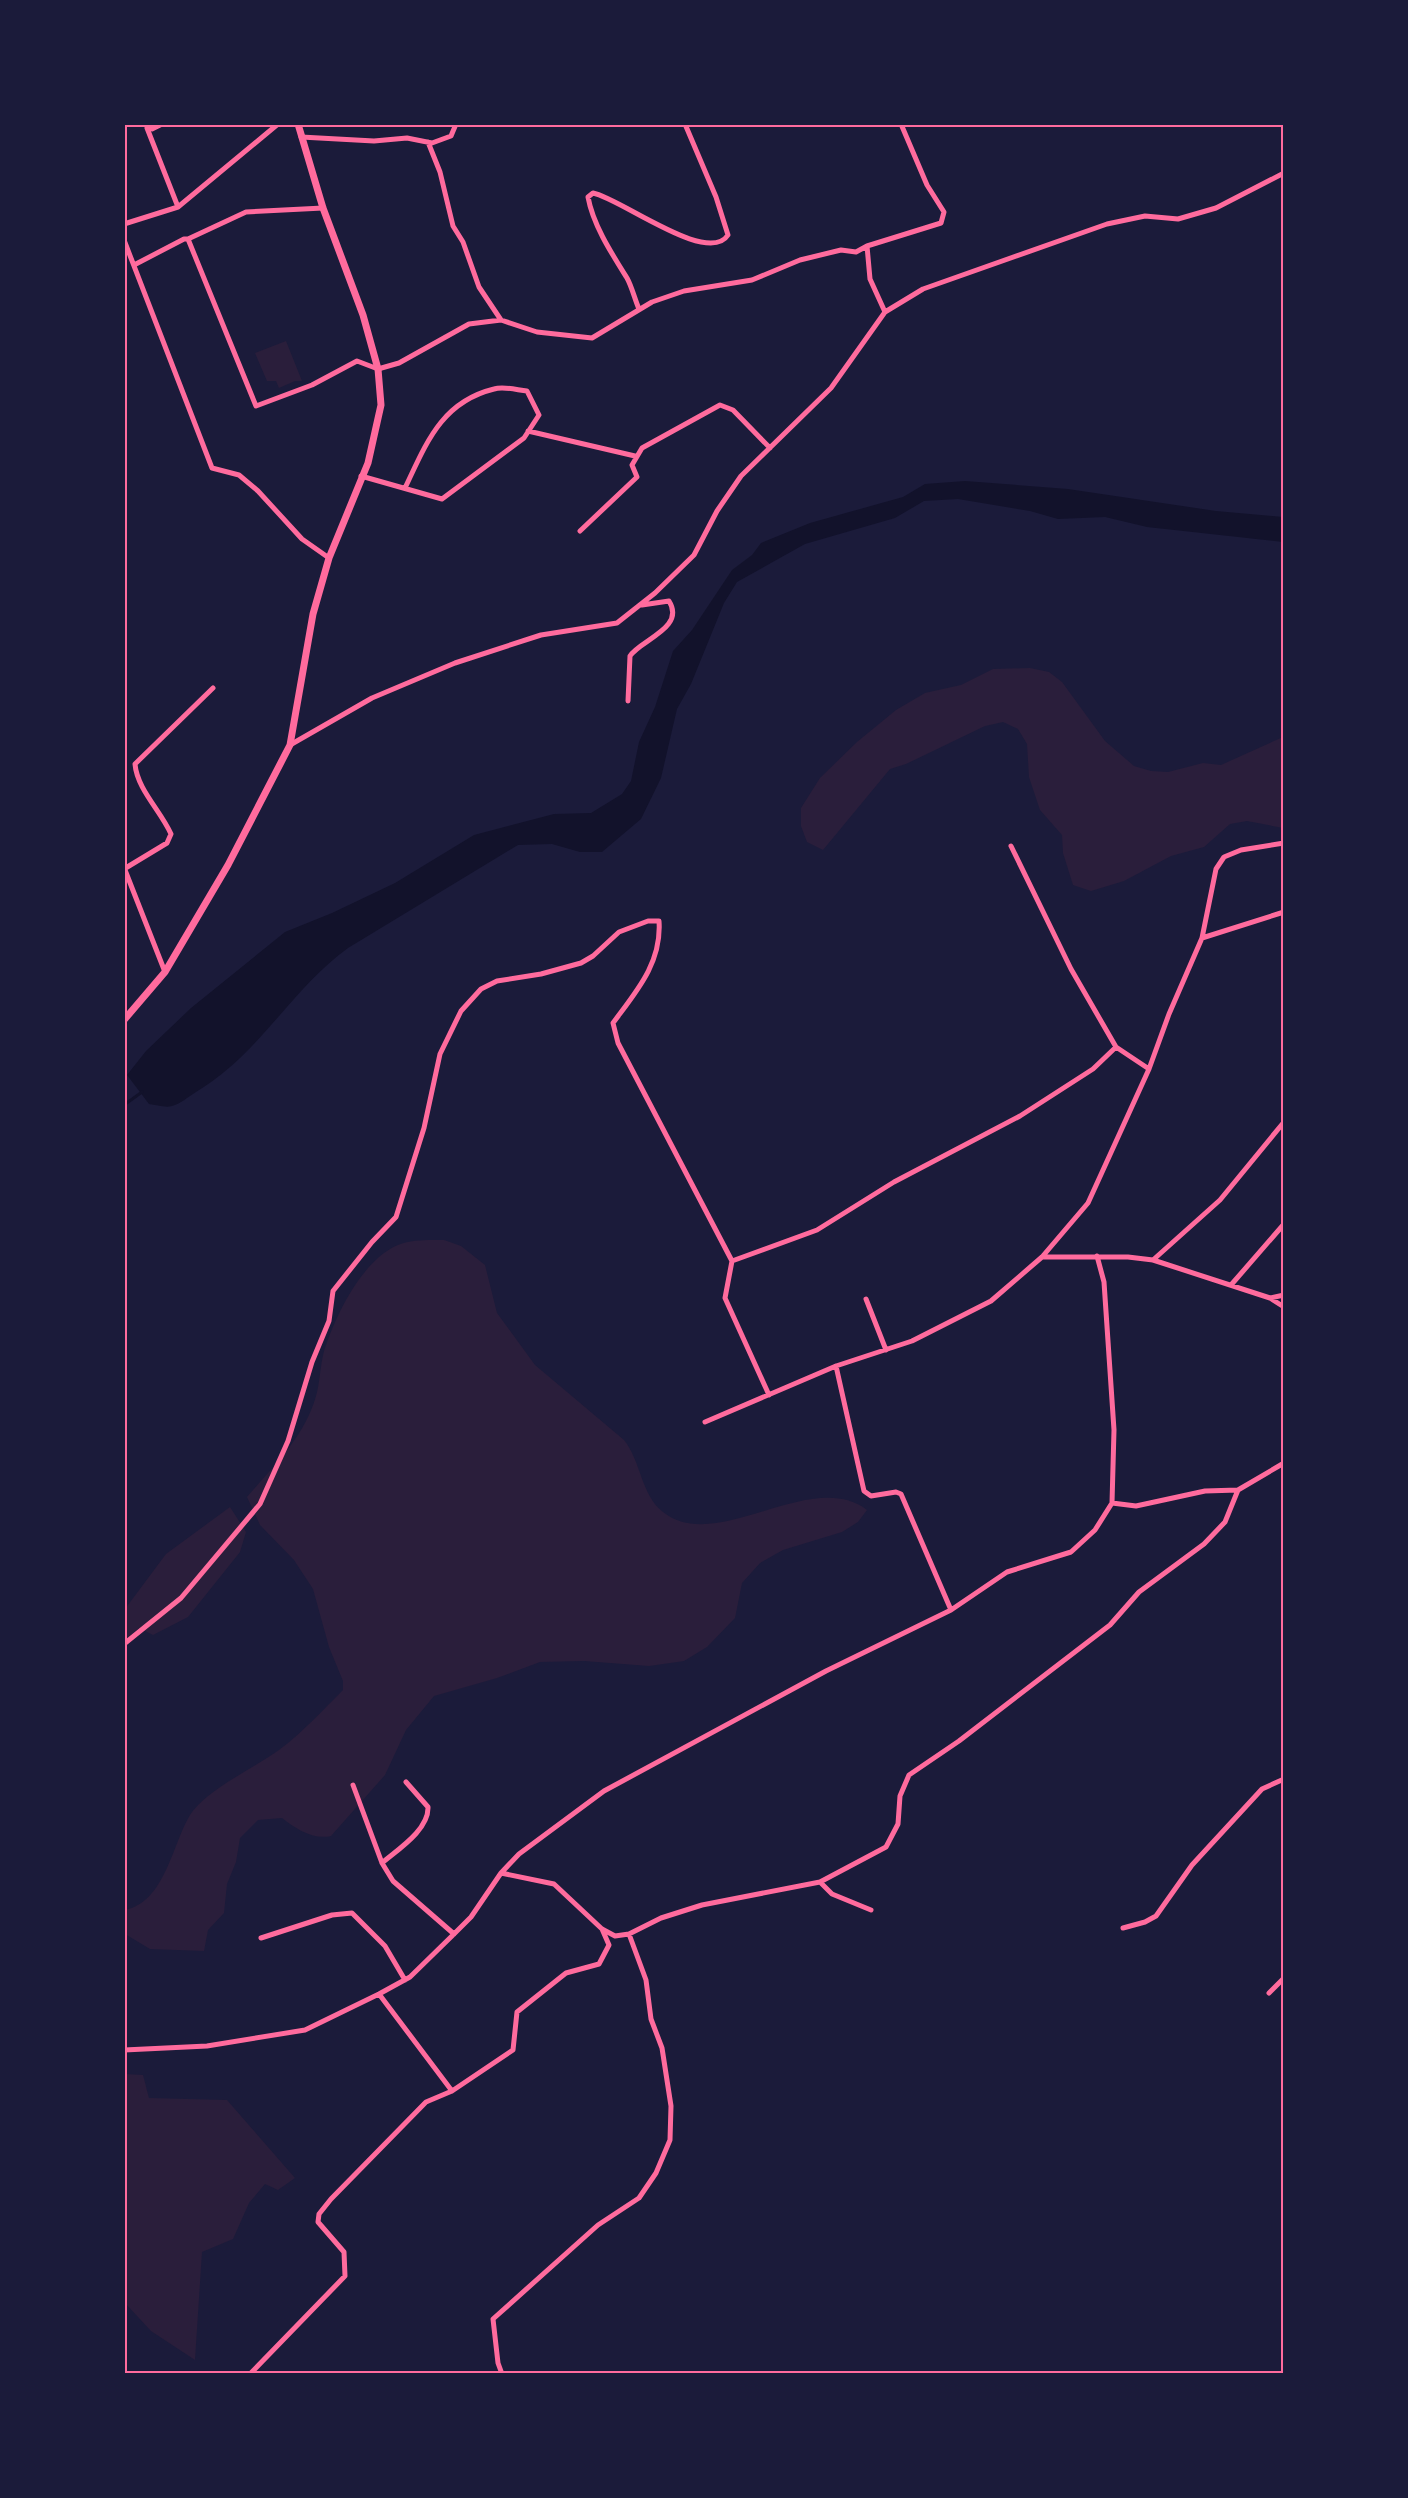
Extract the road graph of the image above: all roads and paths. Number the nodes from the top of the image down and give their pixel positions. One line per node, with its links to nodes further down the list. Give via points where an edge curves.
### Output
1 (162, 124): 7 (street, via 152,129)
2 (278, 124): 11 (street)
3 (298, 124): 8 (street)
4 (456, 124): 9 (street, via 451,136)
5 (685, 124): 18 (street, via 716,197 728,235 724,241 698,242 649,221 609,197 593,193 588,197 591,213 628,280)
6 (901, 124): 16 (street, via 944,212 940,223)
7 (146, 126): 11 (street)
8 (301, 137): 9 (street, via 374,141 407,138); 12 (street)
9 (428, 142): 20 (street, via 453,226 479,287)
10 (1284, 173): 19 (street, via 1216,208 1178,219 1145,216 1107,224 923,289)
11 (178, 207): 13 (street)
12 (324, 208): 14 (street, via 246,212); 21 (street)
13 (124, 224)
14 (188, 239): 17 (street); 21 (street, via 255,406 312,386 357,361)
15 (124, 240): 17 (street)
16 (867, 246): 18 (street, via 856,252 841,250 800,260 752,280 684,291); 19 (street, via 870,279)
17 (134, 265): 28 (street, via 212,468 239,475 302,539)
18 (639, 309): 20 (street, via 592,338 537,332)
19 (885, 312): 23 (street, via 831,388)
20 (501, 320): 21 (street, via 469,324 399,363)
21 (378, 369): 25 (street, via 381,405 368,463)
22 (528, 431): 24 (street); 26 (street, via 524,438 442,499); 26 (street, via 539,415 527,390 496,388 464,400 434,428)
23 (770, 448): 24 (street, via 733,410 720,405 642,448); 29 (street, via 741,476 694,555)
24 (636, 456): 27 (street, via 632,465 637,477)
25 (361, 476): 26 (street); 28 (street)
26 (405, 488)
27 (580, 531)
28 (329, 558): 32 (street, via 313,614)
29 (641, 606): 31 (street, via 666,600 672,608 668,625 630,656); 32 (street, via 617,623 541,635 455,663 372,698)
30 (213, 687): 35 (street, via 135,764 136,774 171,834 167,843)
31 (628, 701)
32 (290, 745): 38 (street, via 228,865)
33 (1284, 843): 37 (street, via 1240,850 1224,857 1216,869)
34 (1011, 846): 40 (street, via 1071,969)
35 (125, 870): 38 (street)
36 (1284, 912): 37 (street)
37 (1202, 938): 41 (street)
38 (165, 972): 39 (street)
39 (124, 1020)
40 (1116, 1047): 41 (street); 47 (street, via 1093,1069 1020,1116 894,1182 817,1230)
41 (1149, 1069): 44 (street, via 1088,1203)
42 (1284, 1122): 46 (street, via 1220,1200)
43 (1284, 1224): 48 (street)
44 (1042, 1257): 45 (street); 53 (street, via 991,1301)
45 (1097, 1257): 46 (street); 59 (street, via 1104,1282 1114,1430)
46 (1153, 1260): 48 (street)
47 (732, 1261): 55 (street, via 725,1298); 61 (street, via 618,1043 613,1023 650,973 659,921 619,932 581,963 497,981 481,989 461,1011 440,1054 424,1128 396,1217 333,1291 329,1321 288,1441 260,1504 181,1598)
48 (1231, 1286): 50 (street)
49 (1284, 1295): 50 (street)
50 (1270, 1298): 52 (street)
51 (866, 1299): 53 (street)
52 (1284, 1307)
53 (886, 1350): 54 (street)
54 (836, 1366): 55 (street); 60 (street, via 864,1491 871,1496 901,1494)
55 (770, 1395): 56 (street)
56 (705, 1422)
57 (1284, 1463): 58 (street)
58 (1238, 1490): 59 (street, via 1205,1491 1136,1506); 67 (street, via 1225,1522 1204,1544 1139,1592 1110,1625 909,1775 900,1796 898,1824 886,1847)
59 (1112, 1503): 60 (street, via 1095,1530 1071,1552 1007,1572)
60 (951, 1610): 66 (street, via 826,1671 604,1791 519,1854)
61 (124, 1644)
62 (1284, 1779): 69 (street, via 1262,1789 1192,1865 1156,1916)
63 (406, 1782): 65 (street, via 428,1807 428,1813 425,1822)
64 (353, 1785): 65 (street)
65 (382, 1863): 71 (street, via 393,1881)
66 (501, 1873): 70 (street, via 554,1884); 71 (street, via 471,1917)
67 (820, 1882): 68 (street, via 832,1894); 72 (street, via 702,1905 660,1918)
68 (871, 1910)
69 (1123, 1928)
70 (602, 1929): 72 (street, via 615,1936); 79 (street, via 609,1945 599,1964 566,1973 517,2012 513,2050)
71 (454, 1934): 75 (street)
72 (629, 1934): 81 (street, via 646,1980 651,2019 662,2048 671,2106 670,2140 656,2173 639,2198 598,2225 493,2319)
73 (261, 1938): 75 (street, via 352,1913 385,1946)
74 (1284, 1978): 76 (street)
75 (405, 1980): 77 (street)
76 (1269, 1993)
77 (379, 1994): 78 (street, via 305,2030 207,2046); 79 (street)
78 (124, 2050)
79 (452, 2091): 80 (street, via 426,2102 319,2214 322,2229 344,2252 345,2276)
80 (250, 2373)
81 (502, 2373)

